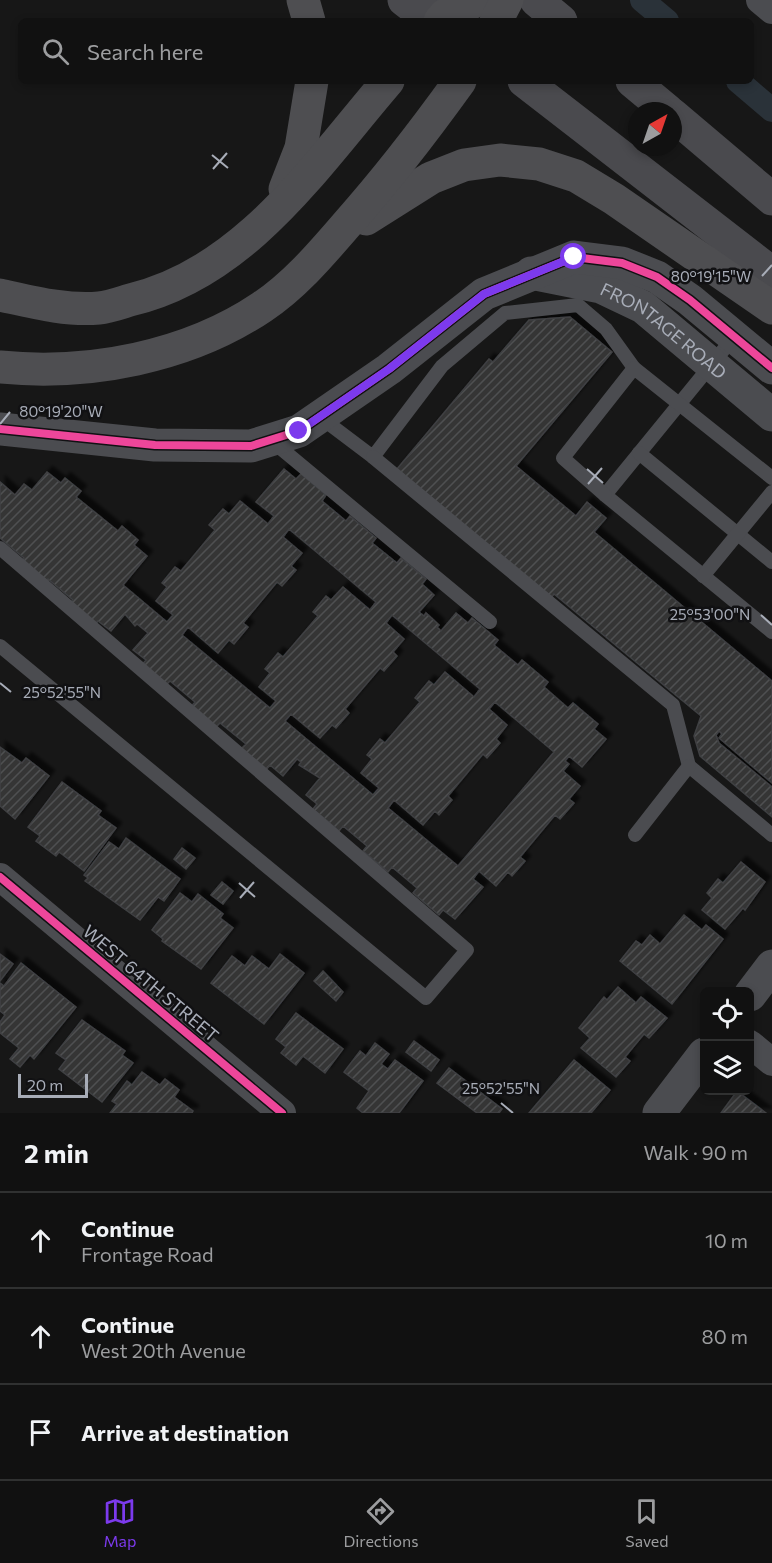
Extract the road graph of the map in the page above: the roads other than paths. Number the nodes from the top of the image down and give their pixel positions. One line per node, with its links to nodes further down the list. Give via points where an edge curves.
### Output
1 (303, 0): 9 (highway)
2 (404, 0): 8 (main road, via 413,7)
3 (478, 0): 8 (highway)
4 (507, 0): 10 (highway)
5 (536, 0): 11 (main road)
6 (760, 0): 7 (street)
7 (772, 10)
8 (443, 14)
9 (308, 18)
10 (498, 18)
11 (557, 18)
12 (312, 84): 20 (highway, via 301,148)
13 (385, 84): 20 (highway)
14 (458, 84): 21 (highway, via 404,160)
15 (528, 84): 23 (main road)
16 (636, 84): 17 (main road)
17 (657, 102)
18 (682, 123): 19 (main road)
19 (772, 199)
20 (278, 207): 24 (highway, via 245,242 213,266 153,295 99,308 50,306)
21 (332, 242): 25 (highway, via 430,178 464,165 500,160 539,164 595,187); 28 (highway, via 297,279 262,307 189,342 130,361 80,369)
22 (531, 273): 26 (street, FRONTAGE ROAD, via 574,257 622,263 657,277); 27 (street, FRONTAGE ROAD, via 601,287 644,307); 33 (street, via 484,294)
23 (772, 273)
24 (0, 295)
25 (772, 308)
26 (735, 337): 27 (lane); 30 (street, FRONTAGE ROAD)
27 (712, 364): 31 (lane); 32 (street, FRONTAGE ROAD)
28 (0, 367)
29 (634, 368): 31 (lane); 37 (lane, via 606,329 578,306 505,313 442,366); 40 (lane, via 563,458)
30 (772, 368)
31 (680, 403): 36 (lane); 38 (lane)
32 (772, 415)
33 (320, 417): 35 (street, via 299,431); 37 (lane)
34 (0, 429): 35 (street, via 155,445 251,446)
35 (270, 440): 45 (lane)
36 (639, 453): 40 (lane); 41 (lane)
37 (373, 457): 48 (lane, via 673,705)
38 (772, 477)
39 (772, 492): 41 (lane)
40 (605, 495): 44 (lane)
41 (738, 534): 43 (lane); 44 (lane)
42 (0, 548): 47 (lane, via 467,950 426,998)
43 (772, 562)
44 (703, 576): 46 (lane)
45 (490, 622)
46 (772, 632)
47 (0, 646)
48 (689, 766): 49 (lane); 50 (lane)
49 (635, 835)
50 (772, 835)
51 (0, 876): 57 (street, WEST 64TH STREET)
52 (772, 966): 53 (street)
53 (754, 990)
54 (754, 1047): 56 (street)
55 (700, 1060): 58 (street)
56 (772, 1062)
57 (282, 1113)
58 (659, 1113)

